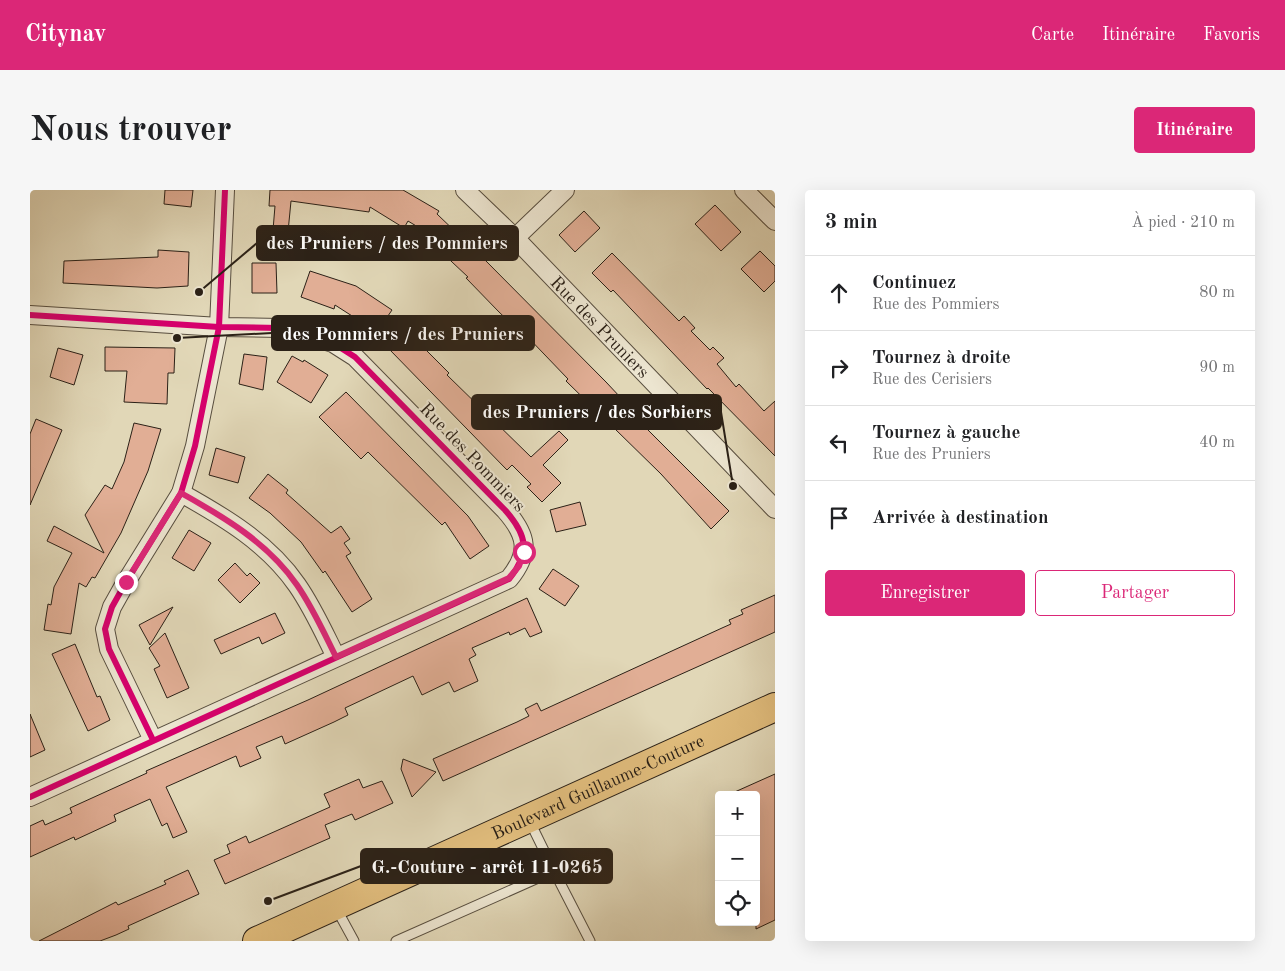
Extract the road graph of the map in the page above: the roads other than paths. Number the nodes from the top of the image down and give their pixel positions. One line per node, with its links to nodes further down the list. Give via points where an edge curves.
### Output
1 (225, 190): 8 (street)
2 (465, 190): 6 (street, Rue des Pruniers)
3 (565, 190): 6 (street)
4 (744, 190): 5 (street)
5 (775, 221)
6 (515, 238): 10 (street, Rue des Pruniers)
7 (30, 316): 8 (street, Rue des Pommiers)
8 (219, 327): 9 (street, via 195,446); 11 (street, Rue des Pommiers, via 280,328 332,343 355,357 519,525 524,552 519,566 509,578)
9 (181, 493): 11 (street, via 222,516 278,561 298,586); 13 (street, via 112,607 105,629 109,649)
10 (772, 499)
11 (336, 657): 13 (street, Rue des Pommiers)
12 (775, 707): 15 (main road, Boulevard Guillaume-Couture)
13 (152, 740): 14 (street, Rue des Pommiers)
14 (30, 797)
15 (528, 819): 16 (lane); 17 (main road, Boulevard Guillaume-Couture)
16 (554, 871): 20 (lane); 21 (lane)
17 (335, 906): 18 (main road, Boulevard Guillaume-Couture); 19 (lane)
18 (257, 941)
19 (354, 941)
20 (396, 941)
21 (590, 941)

